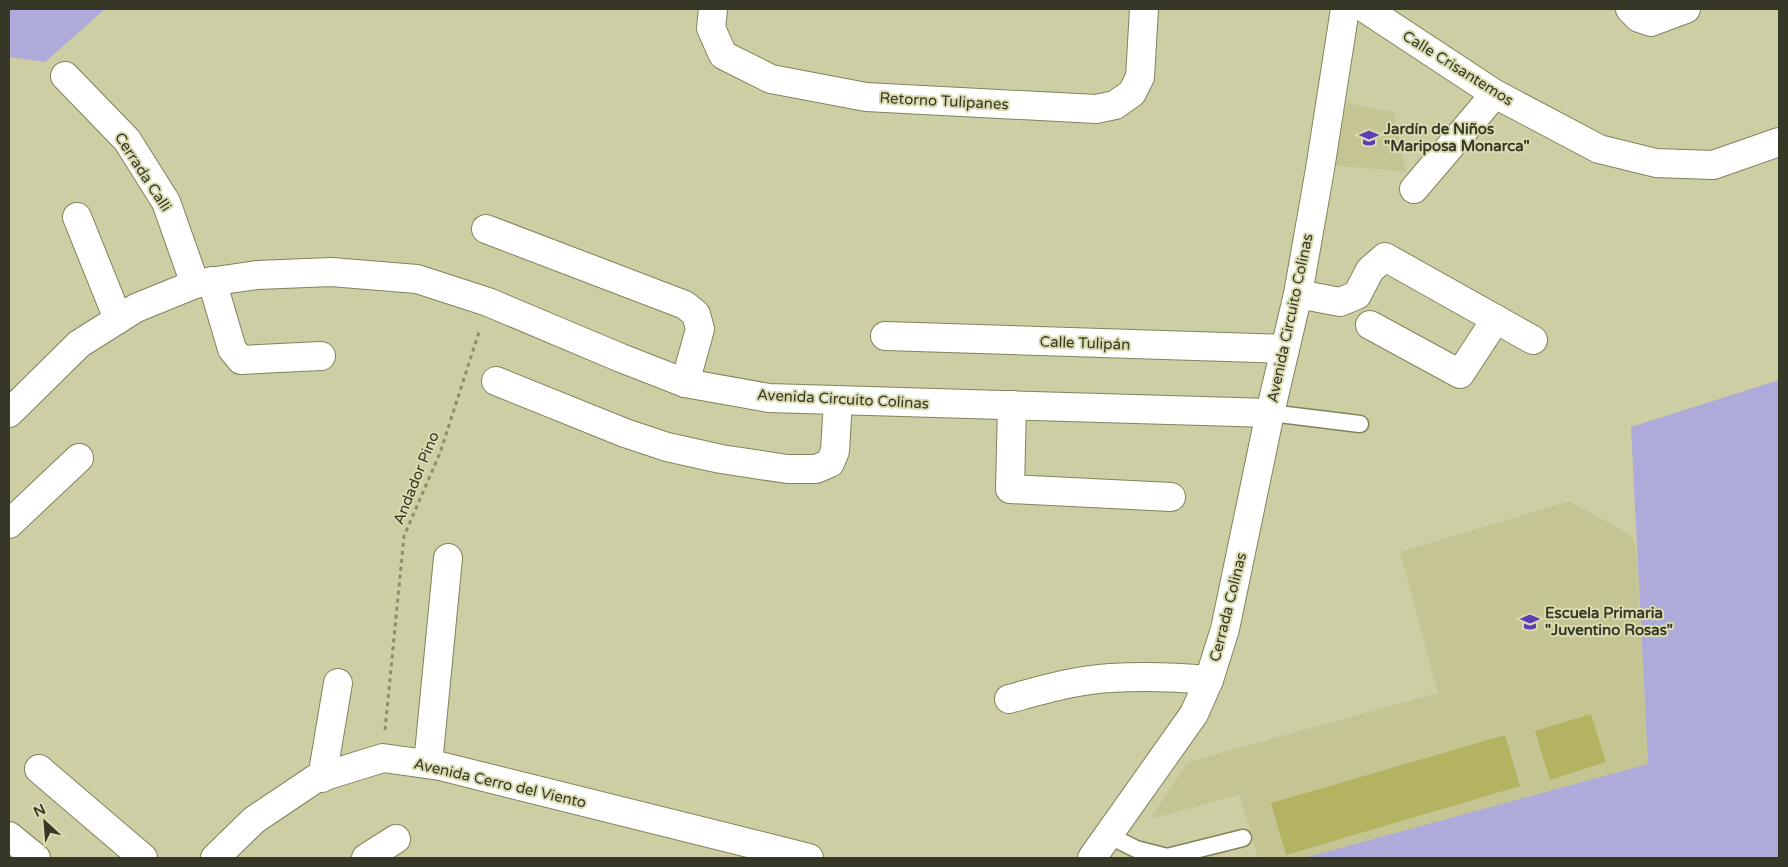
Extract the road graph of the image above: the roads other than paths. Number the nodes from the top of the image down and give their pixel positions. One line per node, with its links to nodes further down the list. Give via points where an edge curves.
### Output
1 (713, 9): 2 (street, Retorno Tulipanes, via 711,28 723,55 770,79 866,97 1096,109 1115,105 1132,93 1140,77)
2 (1144, 9)
3 (1345, 9): 14 (street, Avenida Circuito Colinas)
4 (1366, 9): 8 (street, Calle Crisantemos)
5 (1630, 9): 6 (street, via 1651,22)
6 (1686, 9)
7 (66, 76): 13 (street, Cerrada Calli, via 127,140 166,202)
8 (1495, 94): 9 (street, Calle Crisantemos, via 1599,149 1656,164 1713,165); 10 (street)
9 (1779, 142)
10 (1414, 189)
11 (77, 217): 15 (street)
12 (486, 228): 23 (street, via 685,305 696,314 700,329)
13 (204, 282): 15 (street, Avenida Circuito Colinas, via 136,308); 21 (street, Cerrada Calli, via 232,349 241,360); 23 (street, Avenida Circuito Colinas, via 257,275 331,272 417,279 488,302)
14 (1298, 294): 16 (street, via 1340,302 1357,295 1370,270 1385,257); 20 (street, Avenida Circuito Colinas)
15 (118, 319): 26 (street, Avenida Circuito Colinas, via 79,344)
16 (1496, 319): 17 (street, via 1460,374); 19 (street)
17 (1370, 325)
18 (885, 336): 20 (street, Calle Tulipán)
19 (1533, 340)
20 (1285, 349): 27 (street, Avenida Circuito Colinas)
21 (321, 356)
22 (496, 381): 24 (street, via 667,447 787,469 816,469 830,463 835,451)
23 (685, 383): 24 (street, Avenida Circuito Colinas, via 769,398)
24 (838, 400): 25 (street, Avenida Circuito Colinas)
25 (1012, 406): 27 (street, Avenida Circuito Colinas); 30 (street, via 1010,489)
26 (9, 413)
27 (1270, 413): 28 (lane); 33 (street, Cerrada Colinas, via 1225,629)
28 (1360, 424)
29 (79, 458): 31 (street)
30 (1171, 497)
31 (9, 524)
32 (448, 558): 36 (street)
33 (1209, 680): 35 (street, via 1163,676 1108,678 1060,685); 39 (street, Cerrada Colinas, via 1194,714)
34 (338, 682): 38 (street)
35 (1009, 699)
36 (428, 764): 38 (street, Avenida Cerro del Viento, via 383,758); 47 (street, Avenida Cerro del Viento)
37 (39, 769): 44 (street)
38 (322, 778): 45 (street, Avenida Cerro del Viento, via 315,779 254,820)
39 (1108, 835): 41 (lane, via 1136,849 1166,857); 48 (street, Cerrada Colinas)
40 (9, 836): 43 (street)
41 (1243, 838)
42 (396, 839): 46 (street)
43 (36, 858)
44 (143, 858)
45 (215, 858)
46 (366, 858)
47 (809, 858)
48 (1092, 858)

